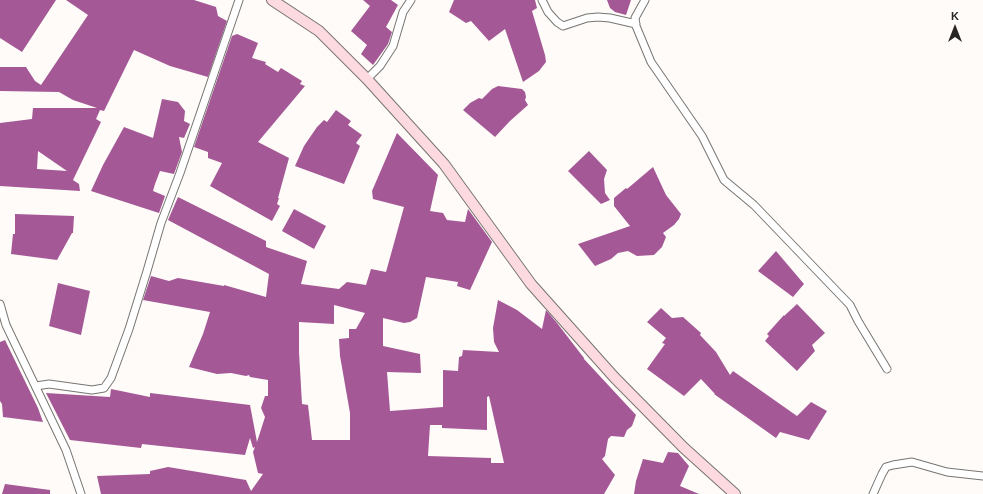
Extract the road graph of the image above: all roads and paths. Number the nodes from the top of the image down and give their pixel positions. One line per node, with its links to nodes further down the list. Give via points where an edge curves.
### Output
1 (239, 0): 10 (street, via 161,223 111,378 104,388 92,390 49,384)
2 (272, 0): 7 (street, via 319,31)
3 (410, 0): 7 (street, via 403,12 393,46 380,66)
4 (542, 0): 6 (street, via 548,12 563,26 598,17)
5 (644, 0): 6 (street, via 635,18)
6 (636, 24): 9 (street, via 651,62 702,136 724,180 754,204 850,305)
7 (367, 79): 13 (street, via 444,164 531,284 614,377 684,448)
8 (0, 304): 10 (street, via 6,325)
9 (887, 369)
10 (36, 386): 12 (street, via 66,450)
11 (983, 476): 14 (street, via 947,472 912,462 893,465 886,467)
12 (81, 494)
13 (735, 494)
14 (873, 494)

